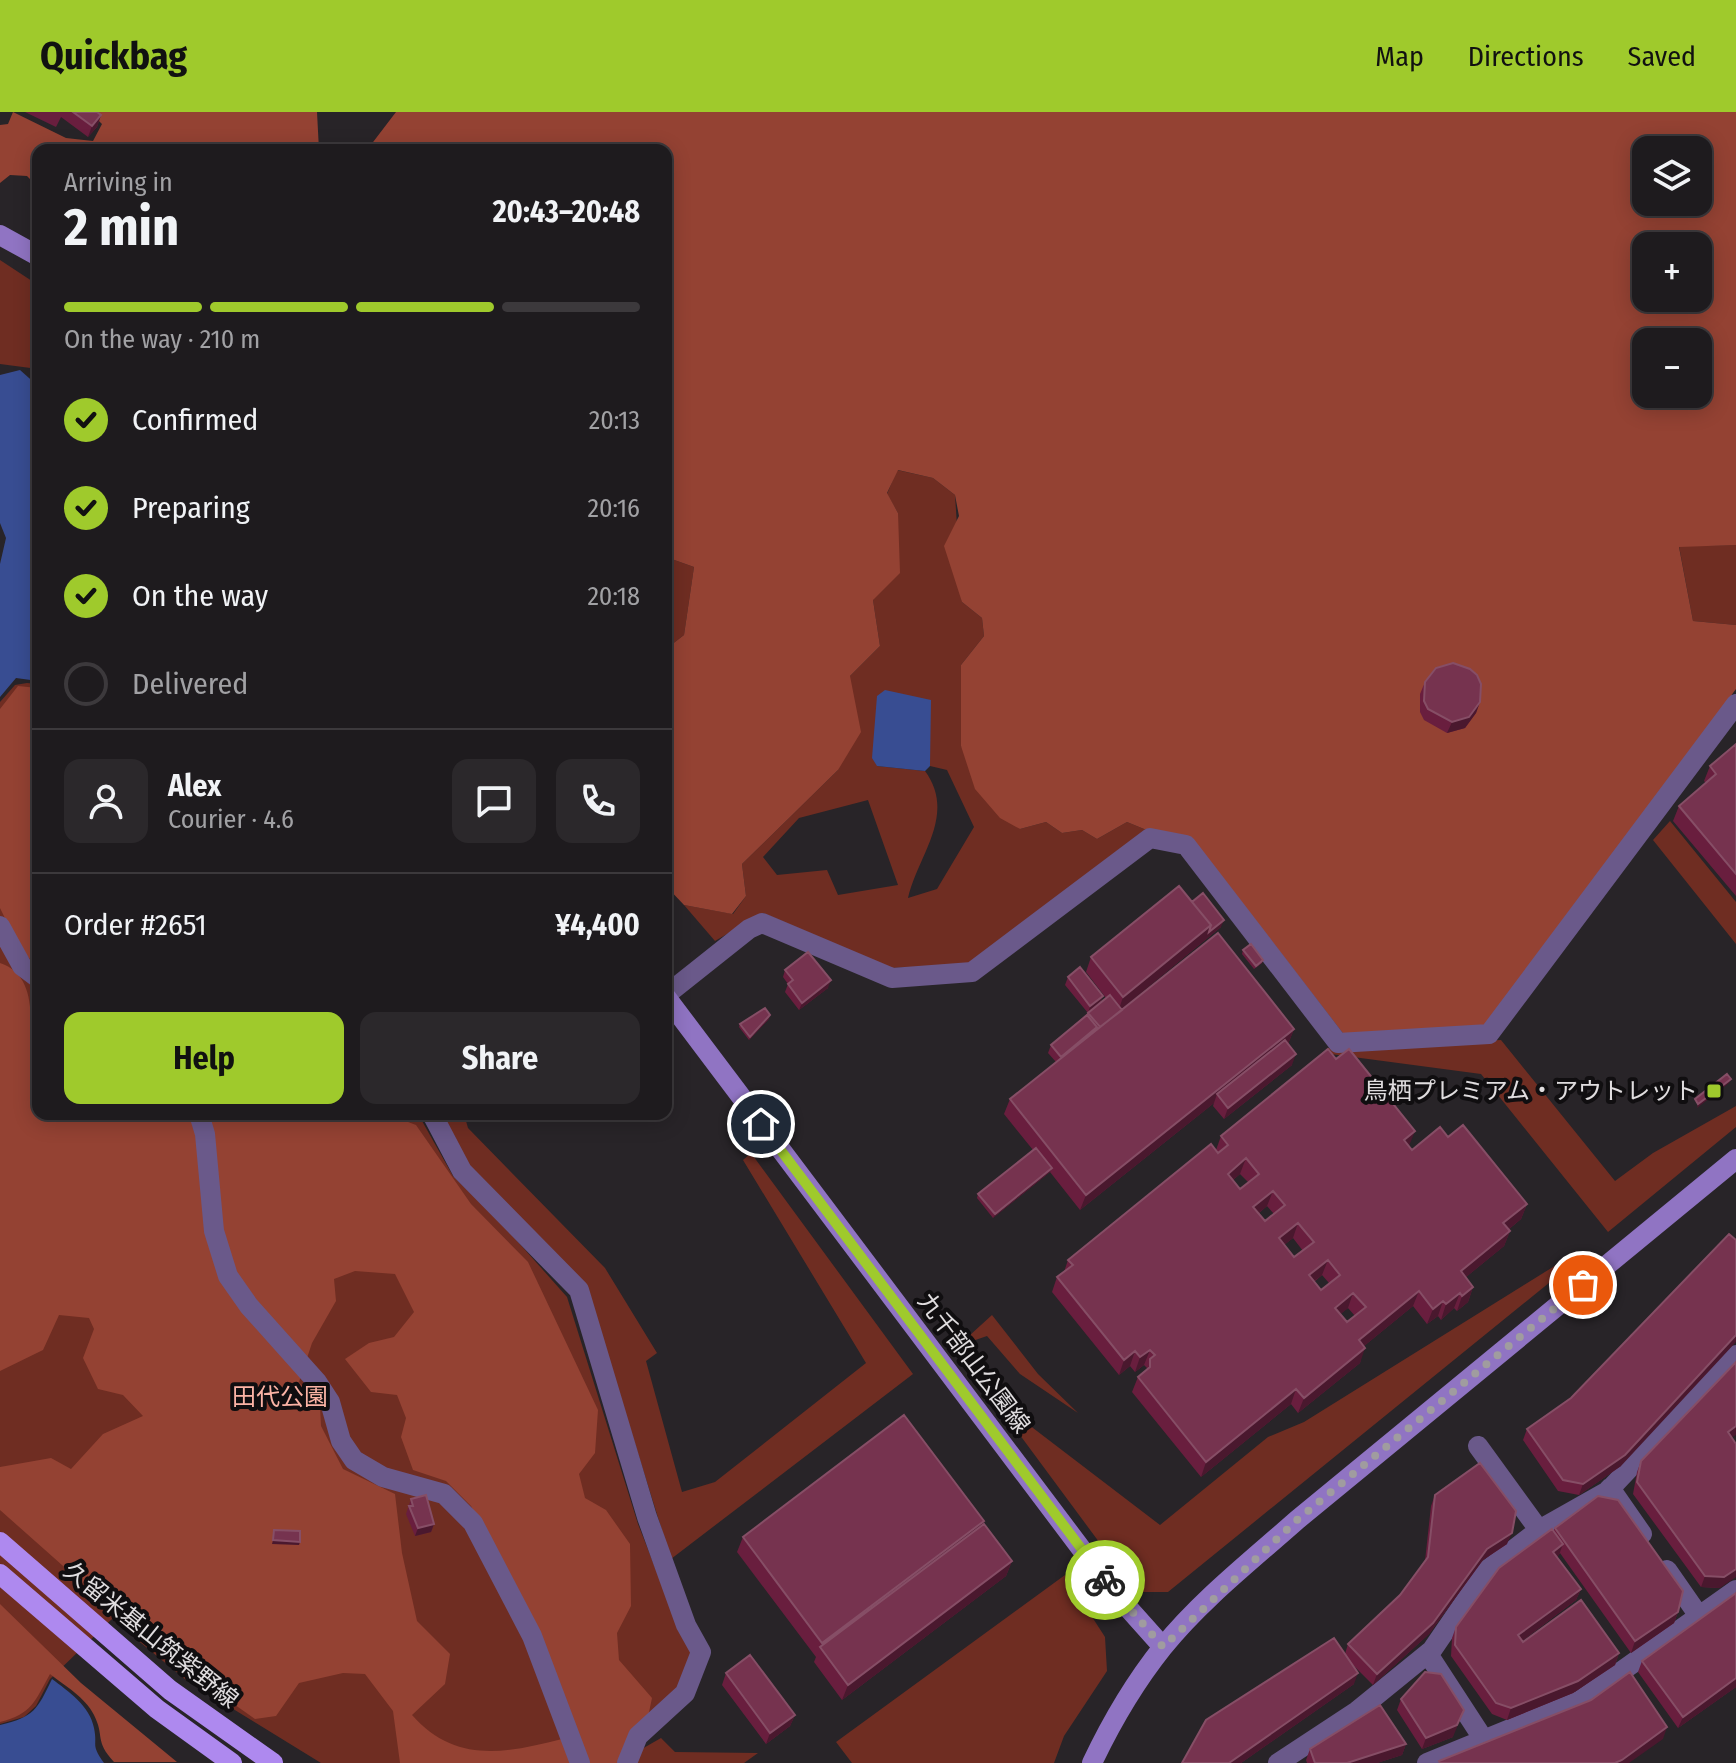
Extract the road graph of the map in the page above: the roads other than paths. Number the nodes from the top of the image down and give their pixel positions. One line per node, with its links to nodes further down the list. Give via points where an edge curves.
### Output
1 (0, 235): 2 (main road)
2 (32, 253)
3 (1736, 704): 6 (street, via 1489,1034 1338,1043 1186,845 1150,838 972,972 892,978 762,923)
4 (0, 926): 5 (street, via 22,966)
5 (32, 974)
6 (672, 991)
7 (672, 1004): 19 (main road, 九千部山公園線, via 1113,1591)
8 (201, 1120): 24 (street, via 214,1231 228,1276 317,1382 354,1460 383,1477 444,1494 473,1523 532,1636)
9 (435, 1120): 25 (street, via 462,1171 579,1290 656,1544 701,1652 685,1693 638,1736)
10 (1736, 1159): 19 (main road, via 1297,1520)
11 (1736, 1355): 13 (street)
12 (1478, 1446): 14 (street)
13 (1610, 1488): 14 (street); 18 (street)
14 (1539, 1530): 20 (street, via 1486,1571)
15 (0, 1542): 23 (main road, 久留米基山筑紫野線, via 170,1690)
16 (0, 1574): 22 (main road, 久留米基山筑紫野線, via 157,1709)
17 (1736, 1590): 18 (street)
18 (1699, 1616): 21 (street, via 1581,1700)
19 (1163, 1647): 26 (main road, via 1110,1725)
20 (1428, 1654): 21 (street); 27 (street, via 1357,1711)
21 (1484, 1740): 28 (street)
22 (232, 1763)
23 (273, 1763)
24 (580, 1763)
25 (627, 1763)
26 (1092, 1763)
27 (1278, 1763)
28 (1427, 1763)

